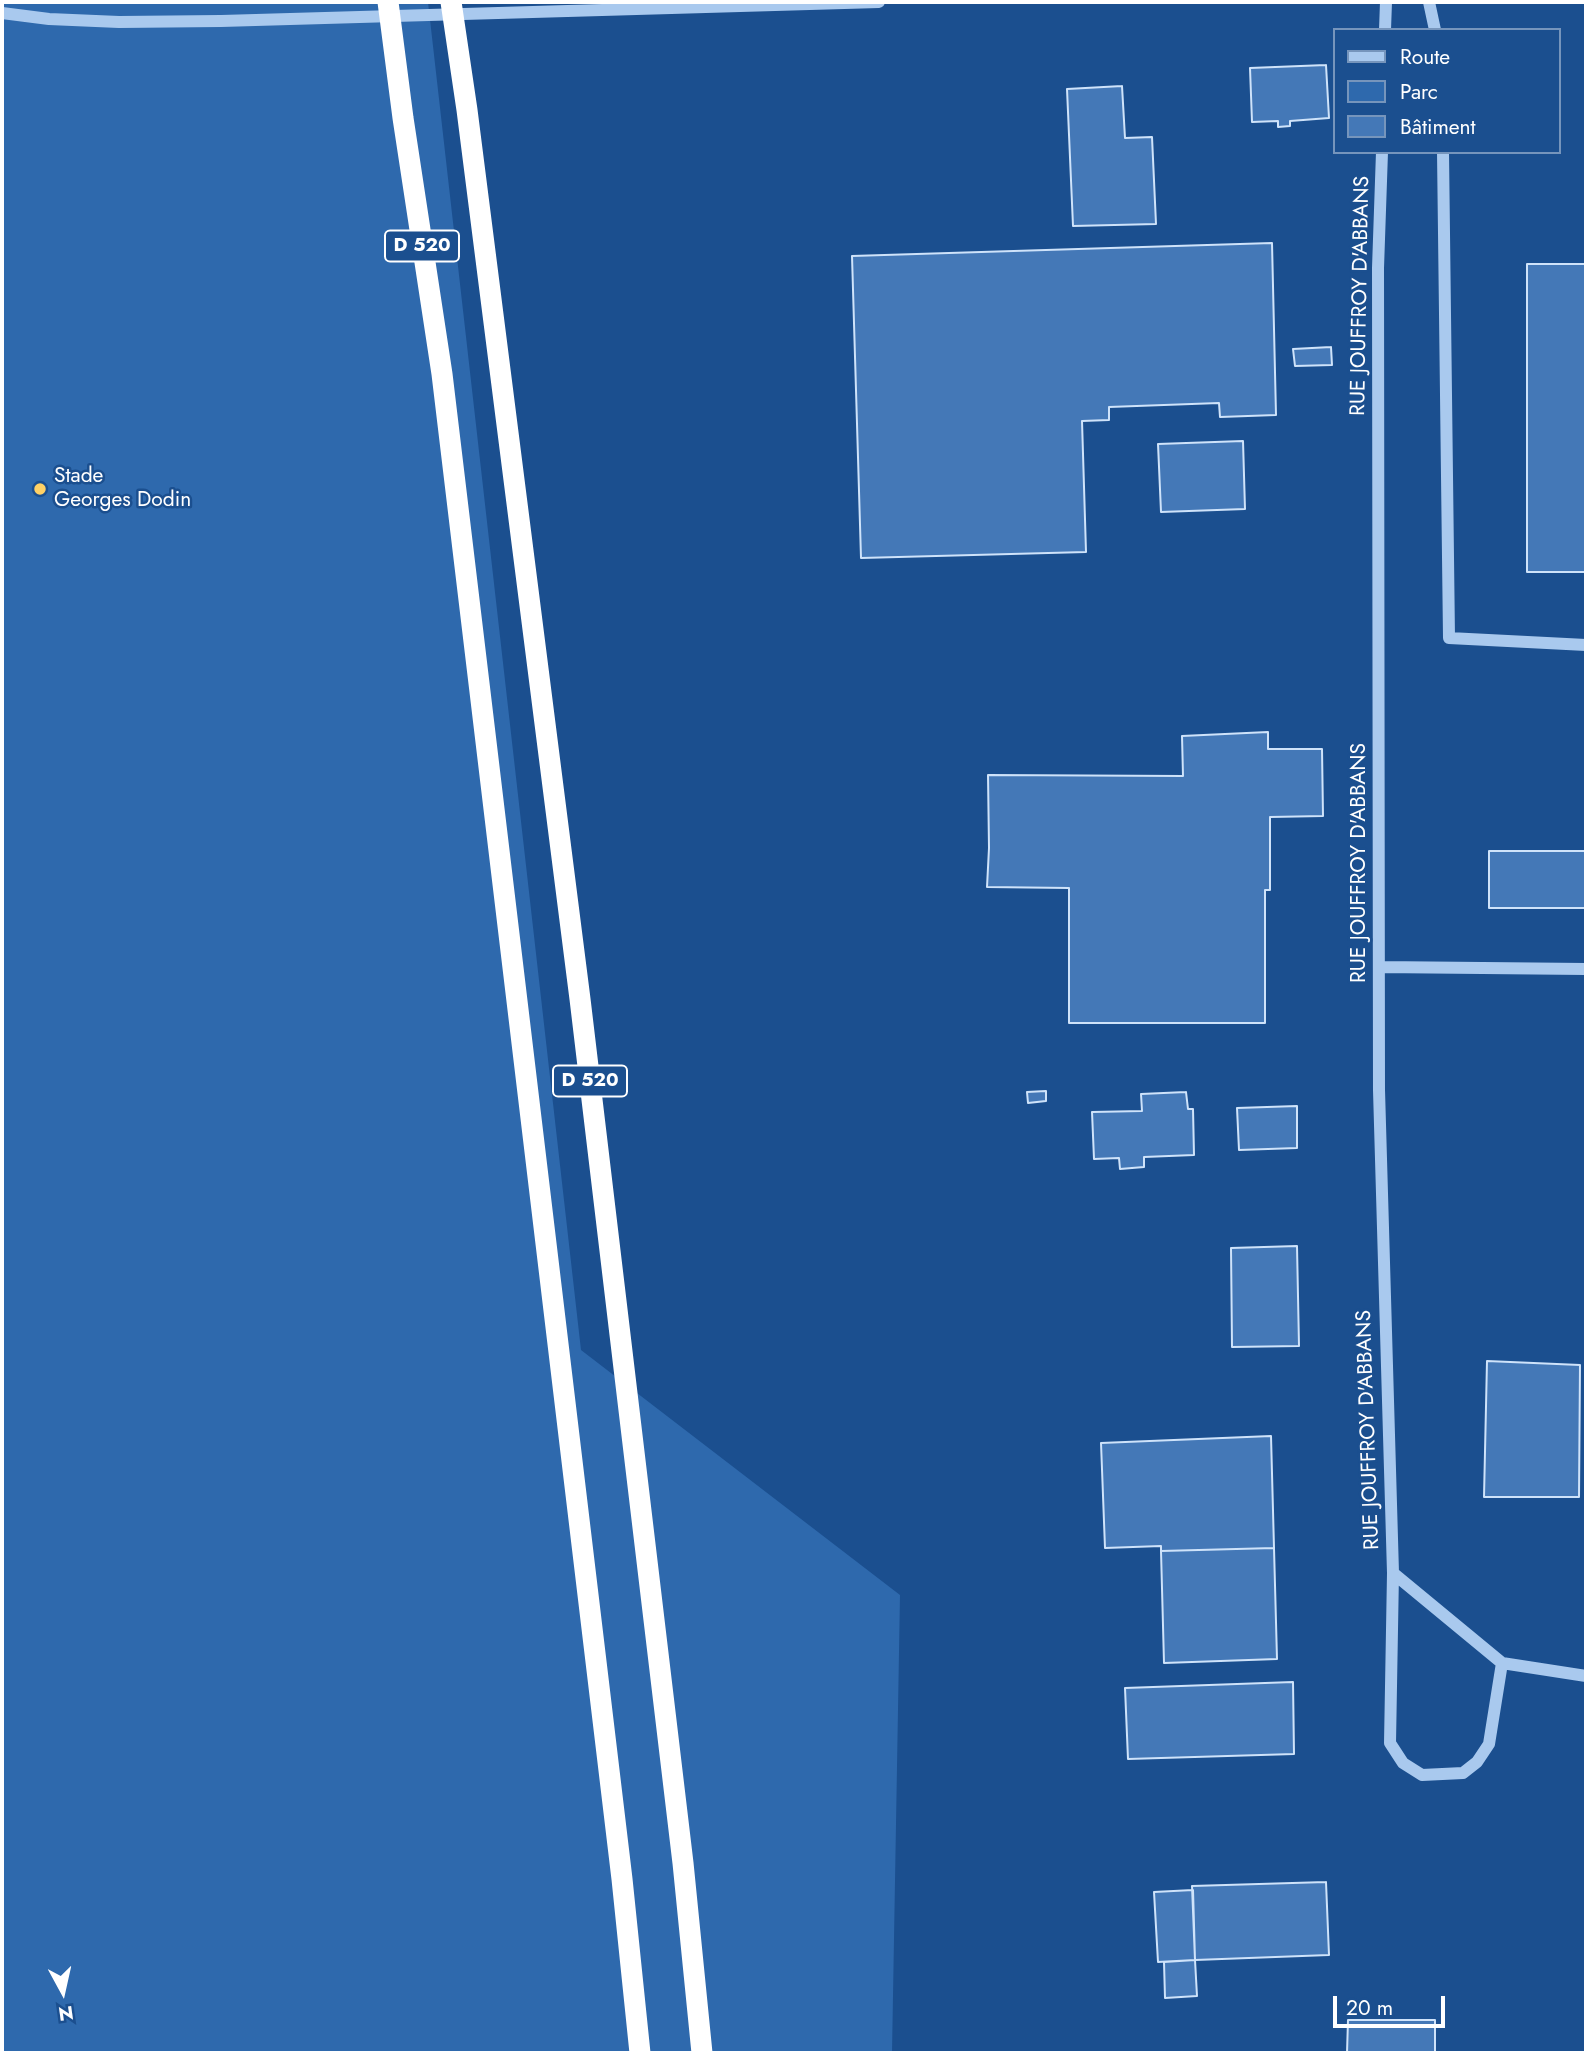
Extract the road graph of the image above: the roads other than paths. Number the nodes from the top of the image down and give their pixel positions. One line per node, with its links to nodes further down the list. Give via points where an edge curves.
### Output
1 (388, 2): 17 (highway, D 520, via 445,401)
2 (452, 2): 18 (highway, D 520, via 580,999)
3 (879, 2): 6 (street, via 183,21 50,19)
4 (1386, 2): 7 (street)
5 (1429, 2): 8 (street)
6 (2, 13)
7 (1385, 28)
8 (1435, 28)
9 (1382, 154): 12 (street, RUE JOUFFROY D'ABBANS, via 1378,268)
10 (1443, 154): 11 (street, via 1449,638)
11 (1586, 645)
12 (1379, 967): 13 (street); 14 (street, RUE JOUFFROY D'ABBANS)
13 (1586, 969)
14 (1393, 1573): 15 (street, RUE JOUFFROY D'ABBANS); 15 (street, RUE JOUFFROY D'ABBANS, via 1390,1743 1403,1763 1422,1774 1463,1773 1477,1762 1489,1744)
15 (1502, 1664): 16 (street)
16 (1586, 1676)
17 (640, 2053)
18 (702, 2053)

